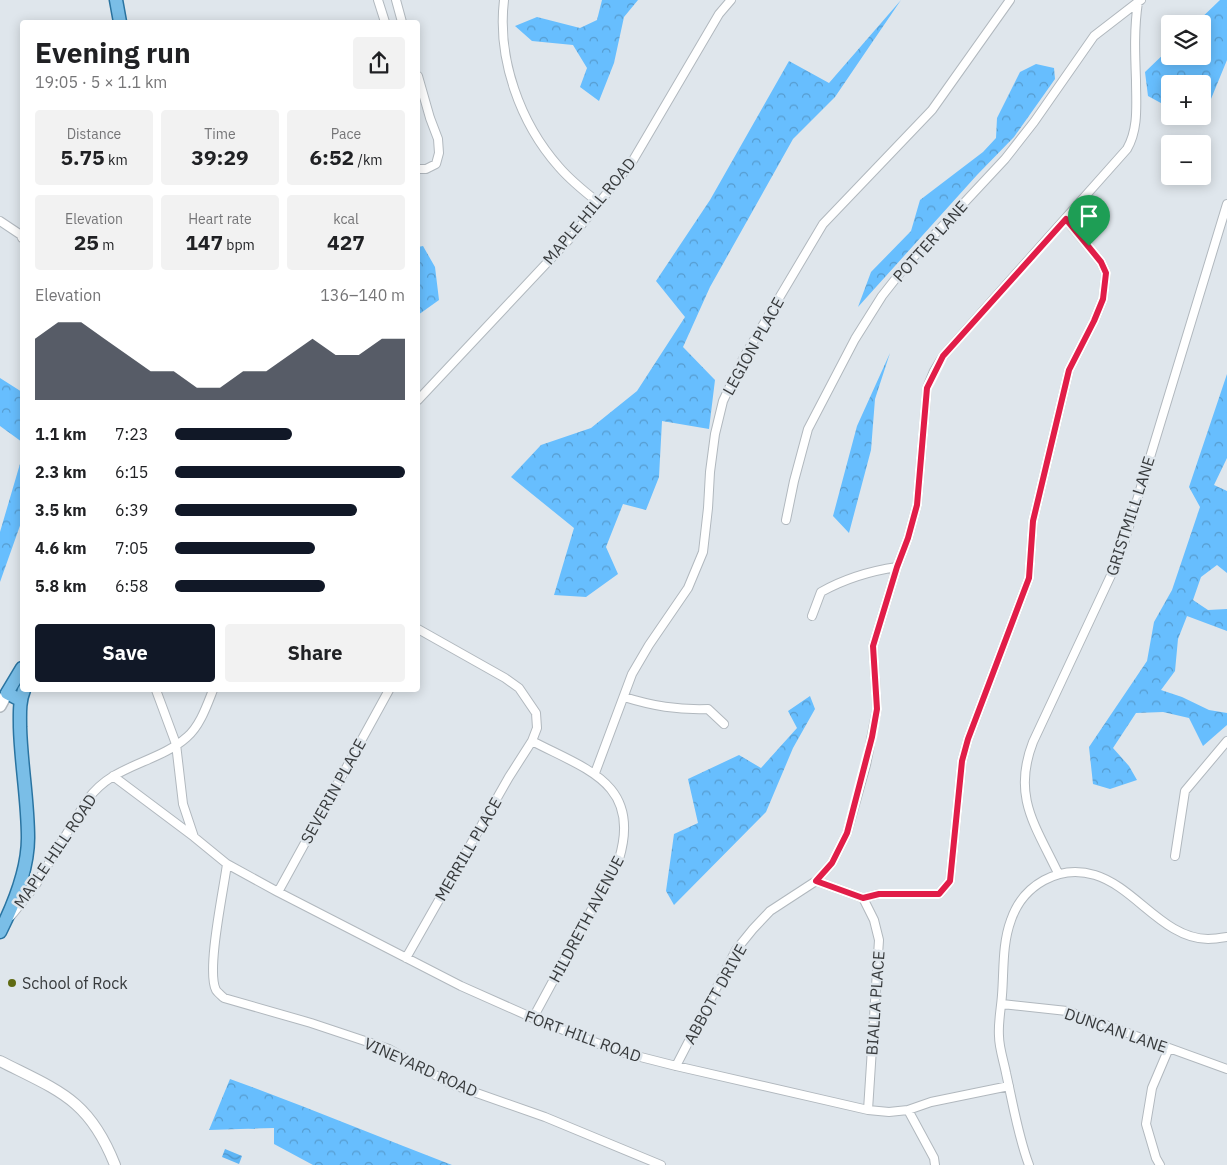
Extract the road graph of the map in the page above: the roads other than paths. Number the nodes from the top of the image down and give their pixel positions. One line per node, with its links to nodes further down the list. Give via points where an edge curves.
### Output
1 (116, 0): 8 (main road)
2 (378, 0): 9 (street)
3 (396, 0): 10 (street)
4 (504, 0): 13 (street, via 504,46 520,106 539,141 559,167)
5 (731, 0): 13 (street, MAPLE HILL ROAD, via 719,14 632,162)
6 (1010, 0): 29 (street, LEGION PLACE, via 932,110 823,224 744,357 723,401 710,472 702,552 688,588 648,645)
7 (1139, 1): 15 (street, ABBOTT DRIVE, via 1135,22 1136,121 1132,140); 19 (street, POTTER LANE, via 1094,36 1005,159 908,263 882,296 855,339 808,429)
8 (120, 20)
9 (383, 20)
10 (400, 20)
11 (420, 82): 12 (street, via 439,153 436,164)
12 (420, 169)
13 (599, 203): 18 (street, MAPLE HILL ROAD, via 574,234)
14 (1227, 204): 40 (street, GRISTMILL LANE, via 1120,556 1028,754 1024,777 1026,802)
15 (1066, 219): 20 (street, ABBOTT DRIVE, via 943,356 934,371 927,388 917,505); 43 (street, via 1101,262 1106,273 1103,299 1069,370 1033,521 1029,578 962,761 950,881 939,894 879,894)
16 (0, 221): 17 (street)
17 (20, 234)
18 (420, 398)
19 (786, 520)
20 (897, 567): 21 (street, via 873,570 840,581 821,592); 41 (street, ABBOTT DRIVE, via 873,646 877,709 866,765 847,833 832,863)
21 (812, 616)
22 (420, 633): 32 (street, via 519,688 536,713 537,728)
23 (20, 670): 24 (main road)
24 (3, 691): 28 (main road); 30 (main road)
25 (157, 692): 34 (street)
26 (212, 692): 34 (street, MAPLE HILL ROAD, via 194,729)
27 (388, 692): 42 (street, SEVERIN PLACE)
28 (22, 695): 44 (main road, via 21,748 28,839 25,865)
29 (624, 697): 31 (street, via 683,710 708,709); 35 (street, LEGION PLACE)
30 (0, 706)
31 (724, 724)
32 (532, 741): 35 (street, HILDRETH AVENUE); 47 (street, MERRILL PLACE)
33 (1227, 741): 38 (street, via 1185,790)
34 (176, 744): 36 (street, MAPLE HILL ROAD); 37 (street, via 183,804)
35 (595, 773): 49 (street, HILDRETH AVENUE, via 606,783 620,805 625,831 623,845)
36 (113, 776): 37 (street, FORT HILL ROAD); 44 (street, MAPLE HILL ROAD, via 87,800 16,912)
37 (194, 837): 39 (street, FORT HILL ROAD)
38 (1175, 856)
39 (227, 864): 42 (street, FORT HILL ROAD); 58 (street, VINEYARD ROAD, via 215,941 213,979 216,991 224,998 389,1049 451,1084 545,1117)
40 (1058, 873): 46 (street, via 1094,874 1116,884 1182,933 1207,939); 48 (street, via 1038,882 1023,898 1011,919 1005,946)
41 (816, 881): 43 (street); 52 (street, ABBOTT DRIVE, via 770,911 736,950)
42 (278, 892): 47 (street, FORT HILL ROAD)
43 (863, 898): 55 (street, BIALLA PLACE, via 880,940)
44 (3, 919): 45 (main road)
45 (0, 932)
46 (1227, 937)
47 (406, 958): 49 (street, FORT HILL ROAD)
48 (1002, 1004): 50 (street, DUNCAN LANE, via 1067,1011); 54 (street, via 998,1037)
49 (533, 1018): 52 (street, FORT HILL ROAD, via 617,1051)
50 (1169, 1048): 53 (street, DUNCAN LANE); 61 (street, via 1152,1088 1146,1124)
51 (0, 1061): 57 (street, via 60,1091 80,1106 107,1143)
52 (676, 1066): 55 (street, FORT HILL ROAD)
53 (1227, 1069)
54 (1009, 1086): 56 (street, FORT HILL ROAD); 60 (street)
55 (868, 1110): 56 (street, FORT HILL ROAD)
56 (908, 1110): 59 (street)
57 (116, 1165)
58 (661, 1165)
59 (935, 1165)
60 (1030, 1165)
61 (1160, 1165)

